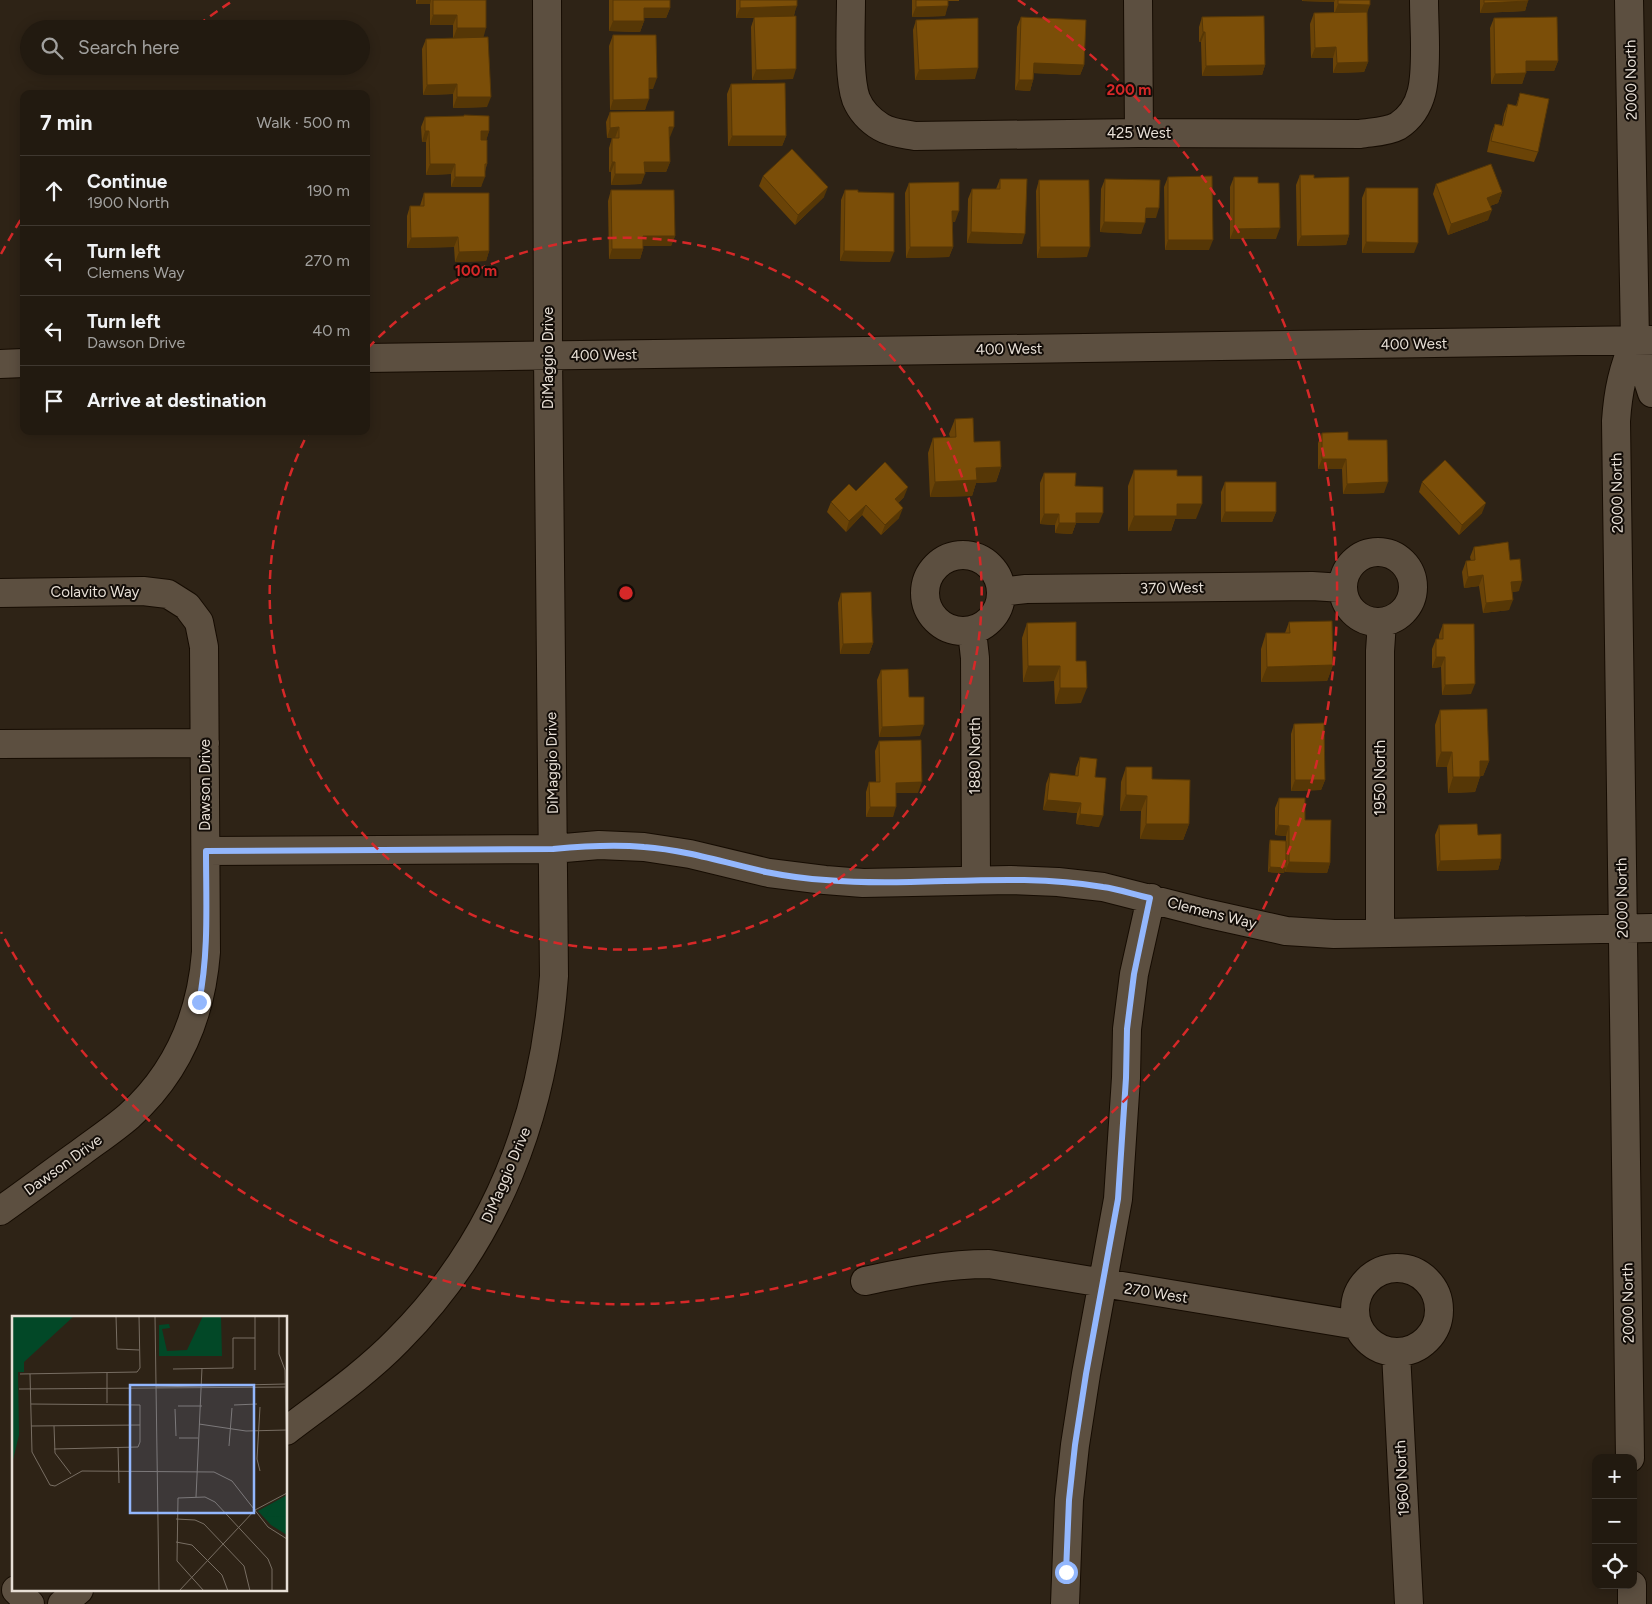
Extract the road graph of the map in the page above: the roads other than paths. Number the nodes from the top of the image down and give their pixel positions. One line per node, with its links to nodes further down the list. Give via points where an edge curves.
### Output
1 (547, 0): 8 (street, DiMaggio Drive)
2 (851, 0): 6 (street, 425 West, via 852,71 856,99 862,111 882,128 915,136)
3 (1138, 0): 6 (street)
4 (1424, 0): 6 (street, 425 West, via 1425,81 1418,105 1397,126 1360,134)
5 (1629, 0): 7 (street, 2000 North)
6 (1140, 133)
7 (1643, 340): 8 (street, 400 West); 12 (street, 2000 North); 26 (street, 2000 North, via 1625,362 1616,421)
8 (548, 356): 9 (street, 400 West); 21 (street, DiMaggio Drive)
9 (370, 358)
10 (20, 363): 11 (street)
11 (0, 364)
12 (1652, 393)
13 (1343, 588): 14 (street, 370 West, via 1026,589); 17 (street, via 1344,598 1355,614 1372,622); 17 (street, via 1347,570 1353,562 1370,552 1389,553 1405,563 1413,581 1412,600 1400,615)
14 (1001, 592): 18 (street, via 996,612 986,624); 18 (street, via 988,564 974,557 958,555 948,558 932,570 924,590 928,610 934,619 951,631)
15 (0, 593): 16 (street, Colavito Way, via 143,591 168,594)
16 (187, 606): 19 (street, Dawson Drive, via 199,622 204,647)
17 (1382, 622): 27 (street, 1950 North)
18 (972, 631): 23 (street, 1880 North, via 975,658)
19 (205, 743): 20 (street); 22 (street, Dawson Drive)
20 (0, 744)
21 (553, 849): 22 (street, Clemens Way); 23 (street, Clemens Way, via 600,845 644,847 769,872 863,883); 33 (street, DiMaggio Drive, via 552,1012 530,1119 502,1192 464,1260 421,1316 371,1365)
22 (206, 851): 28 (street, Dawson Drive, via 204,977 199,1002 181,1050 166,1075 128,1116)
23 (976, 880): 24 (street, Clemens Way, via 1058,882)
24 (1150, 898): 27 (street, Clemens Way, via 1286,931); 30 (street, via 1134,974 1127,1029 1118,1199)
25 (1652, 928): 26 (street, Clemens Way)
26 (1622, 929): 27 (street, Clemens Way); 34 (street, 2000 North)
27 (1380, 933)
28 (0, 1211)
29 (865, 1281): 30 (street, 270 West, via 935,1267 989,1264)
30 (1103, 1284): 31 (street, 270 West); 42 (street, via 1075,1445 1069,1500)
31 (1357, 1325): 32 (street, via 1372,1345); 32 (street, via 1356,1298 1372,1276 1384,1269 1397,1267 1422,1275 1438,1297 1438,1324 1422,1345)
32 (1396, 1353): 43 (street, 1960 North)
33 (288, 1429)
34 (1630, 1454)
35 (0, 1575): 36 (street)
36 (12, 1586)
37 (1632, 1589): 44 (street)
38 (18, 1592): 40 (street)
39 (77, 1592): 41 (street)
40 (30, 1604)
41 (62, 1604)
42 (1065, 1604)
43 (1409, 1604)
44 (1632, 1604)

